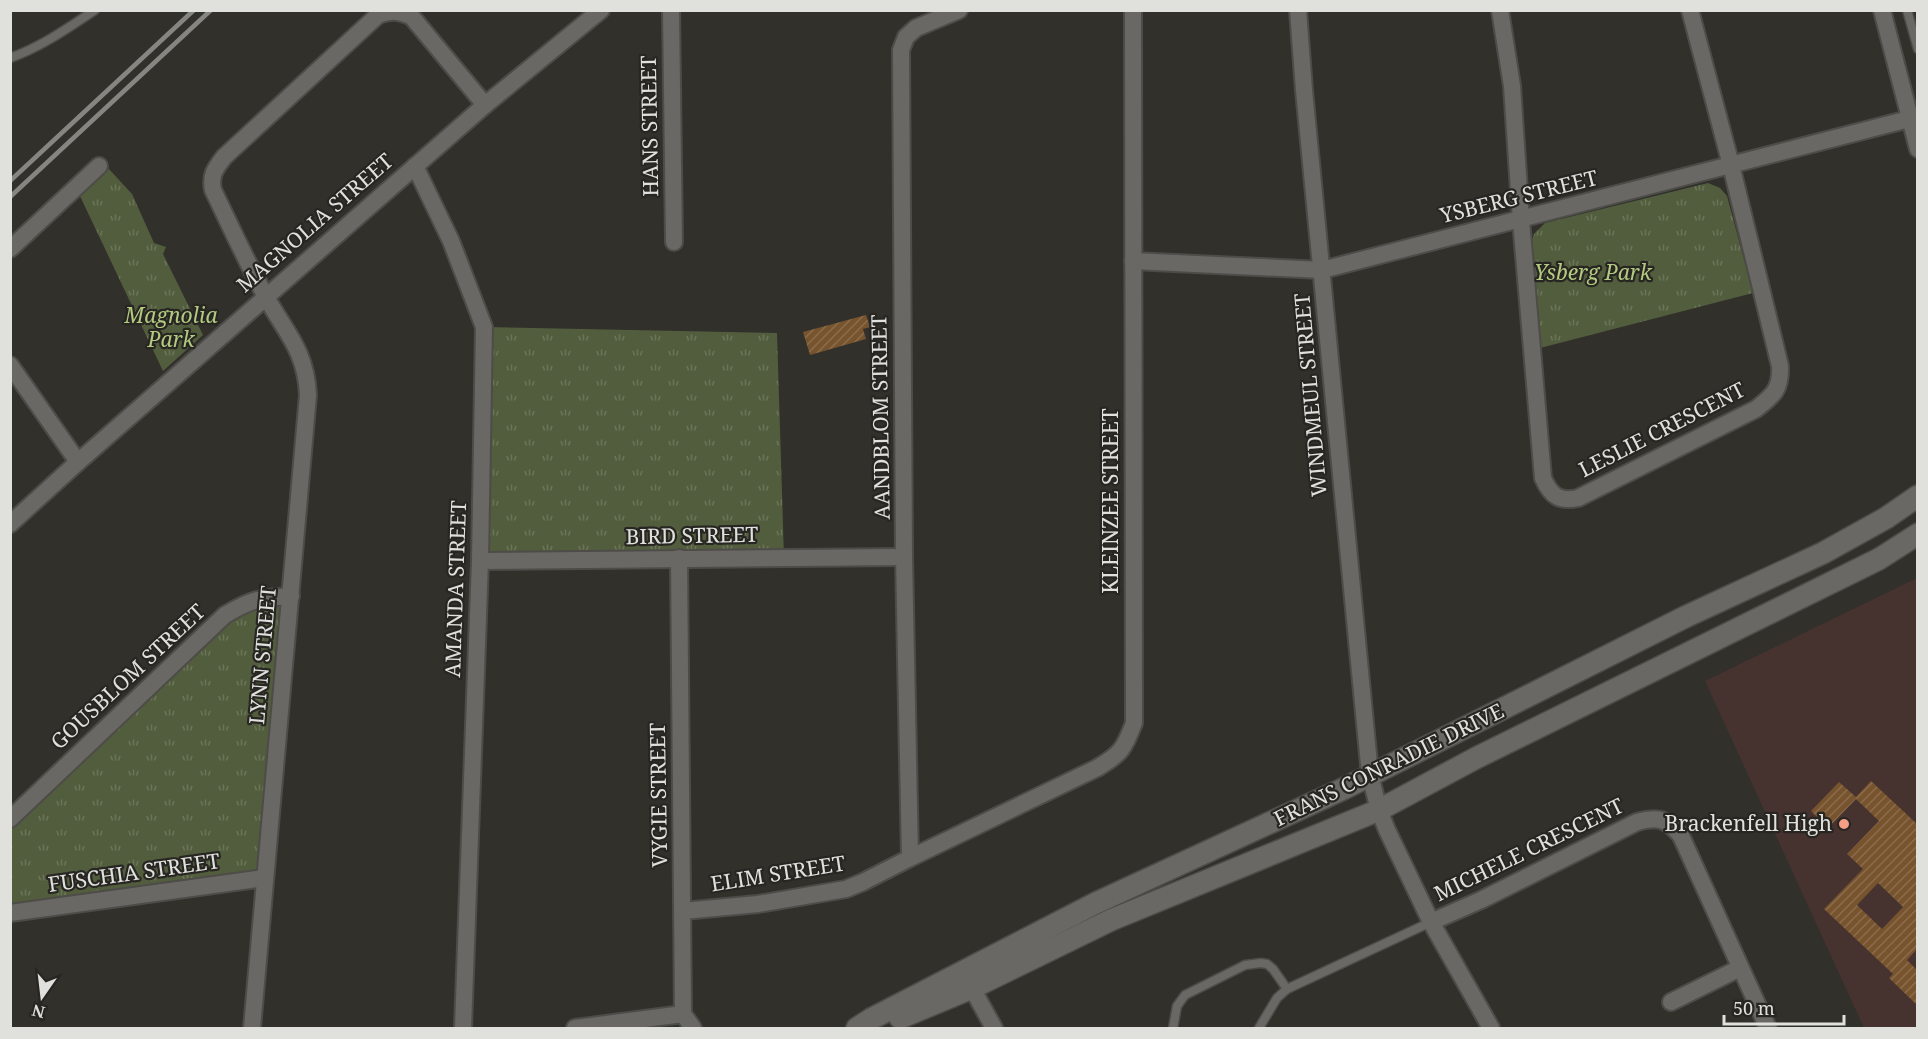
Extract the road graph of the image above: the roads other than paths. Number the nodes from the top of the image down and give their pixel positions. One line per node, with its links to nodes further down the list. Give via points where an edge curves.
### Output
1 (95, 10): 12 (lane, via 56,36)
2 (672, 10): 20 (street, HANS STREET)
3 (959, 10): 30 (street, AANDBLOM STREET, via 916,28 900,50)
4 (1133, 10): 22 (street, KLEINZEE STREET)
5 (1298, 10): 23 (street, WINDMEUL STREET)
6 (1500, 10): 19 (street, LESLIE CRESCENT, via 1512,86)
7 (1690, 10): 16 (street, LESLIE CRESCENT)
8 (1882, 10): 14 (street)
9 (1907, 10): 11 (lane)
10 (598, 11): 13 (street, MAGNOLIA STREET)
11 (1917, 49)
12 (10, 58)
13 (485, 105): 18 (street, MAGNOLIA STREET); 24 (street, LYNN STREET, via 412,17 391,11 378,15 215,169 213,190)
14 (1910, 119): 15 (street); 16 (street, YSBERG STREET)
15 (1917, 149)
16 (1731, 165): 19 (street, YSBERG STREET); 19 (street, LESLIE CRESCENT, via 1780,366 1778,388 1756,409 1568,500 1552,494 1543,478)
17 (99, 166): 21 (street)
18 (416, 166): 24 (street, MAGNOLIA STREET); 32 (street, AMANDA STREET, via 452,241 484,327)
19 (1521, 220): 23 (street, YSBERG STREET)
20 (674, 242)
21 (10, 249)
22 (1133, 261): 23 (street, YSBERG STREET); 37 (street, KLEINZEE STREET, via 1134,723 1120,752 1097,768)
23 (1322, 270): 34 (street, WINDMEUL STREET)
24 (265, 296): 26 (street, MAGNOLIA STREET); 33 (street, LYNN STREET, via 303,361 307,377)
25 (10, 365): 26 (street)
26 (78, 462): 28 (street, MAGNOLIA STREET)
27 (1917, 496): 34 (street, FRANS CONRADIE DRIVE, via 1886,519 1823,553 1685,617)
28 (10, 524)
29 (1917, 534): 35 (street, FRANS CONRADIE DRIVE, via 1879,559)
30 (904, 557): 31 (street, BIRD STREET); 37 (street, AANDBLOM STREET)
31 (679, 558): 32 (street, BIRD STREET); 39 (street, VYGIE STREET)
32 (480, 561): 48 (street, AMANDA STREET)
33 (291, 596): 36 (street, GOUSBLOM STREET, via 260,598 225,615); 38 (street, LYNN STREET)
34 (1370, 775): 35 (street, WINDMEUL STREET); 43 (street, FRANS CONRADIE DRIVE, via 1096,903)
35 (1379, 810): 41 (street, WINDMEUL STREET); 43 (street, FRANS CONRADIE DRIVE)
36 (10, 819)
37 (909, 858): 39 (street, ELIM STREET, via 846,889 758,904)
38 (264, 878): 40 (street, FUSCHIA STREET); 47 (street, LYNN STREET)
39 (683, 911): 46 (street, VYGIE STREET)
40 (10, 913)
41 (1431, 922): 42 (street, MICHELE CRESCENT, via 1637,822 1662,819 1681,836); 44 (lane); 56 (street, WINDMEUL STREET)
42 (1740, 968): 45 (street); 57 (street, MICHELE CRESCENT)
43 (967, 980): 51 (street, FRANS CONRADIE DRIVE, via 871,1019); 52 (street, FRANS CONRADIE DRIVE); 53 (street)
44 (1287, 989): 54 (lane, via 1267,964 1245,965 1185,995 1177,1006); 55 (lane, via 1277,998)
45 (1671, 1002)
46 (683, 1014): 49 (street); 50 (street)
47 (252, 1029)
48 (463, 1029)
49 (575, 1029)
50 (693, 1029)
51 (857, 1029)
52 (877, 1029)
53 (993, 1029)
54 (1173, 1029)
55 (1259, 1029)
56 (1491, 1029)
57 (1768, 1029)

